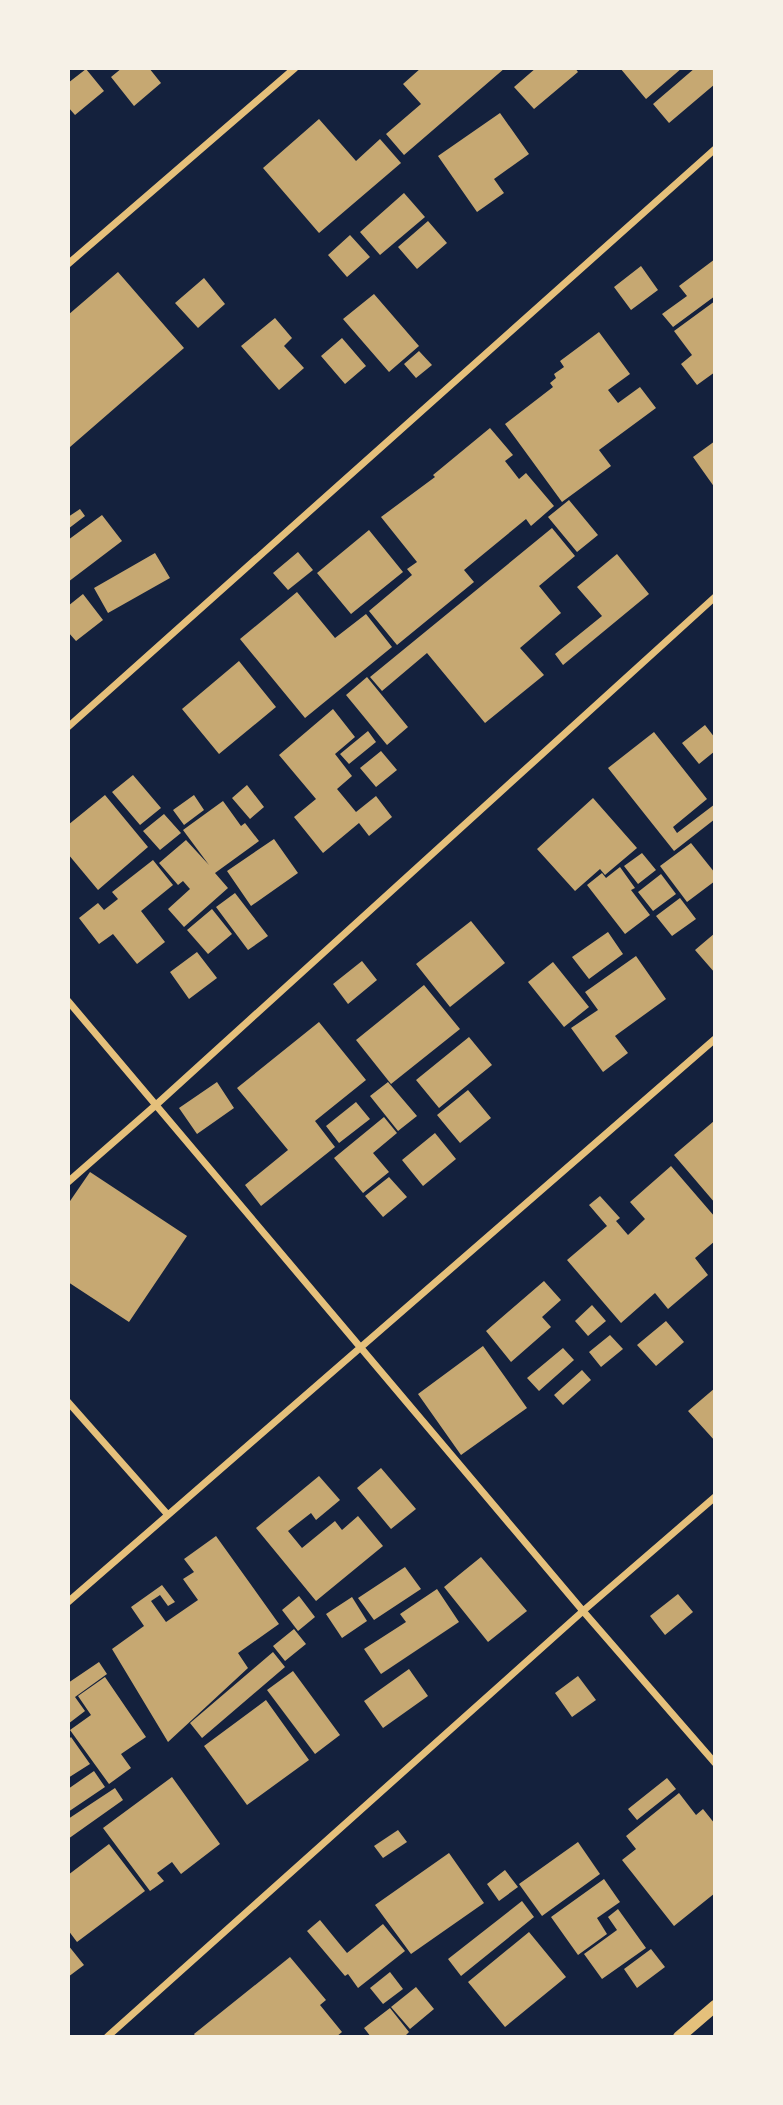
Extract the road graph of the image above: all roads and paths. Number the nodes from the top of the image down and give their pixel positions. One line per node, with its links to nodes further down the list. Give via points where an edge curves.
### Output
1 (295, 68): 3 (street)
2 (715, 149): 5 (street)
3 (68, 264)
4 (715, 597): 8 (street)
5 (68, 727)
6 (68, 1001): 8 (street)
7 (715, 1039): 10 (street)
8 (157, 1104): 9 (street); 10 (street)
9 (68, 1182)
10 (363, 1348): 13 (street); 15 (street)
11 (68, 1402): 13 (street)
12 (715, 1497): 15 (street)
13 (167, 1515): 14 (street)
14 (68, 1602)
15 (583, 1611): 16 (street); 18 (street)
16 (715, 1763)
17 (715, 2006): 19 (street)
18 (107, 2037)
19 (679, 2037)

